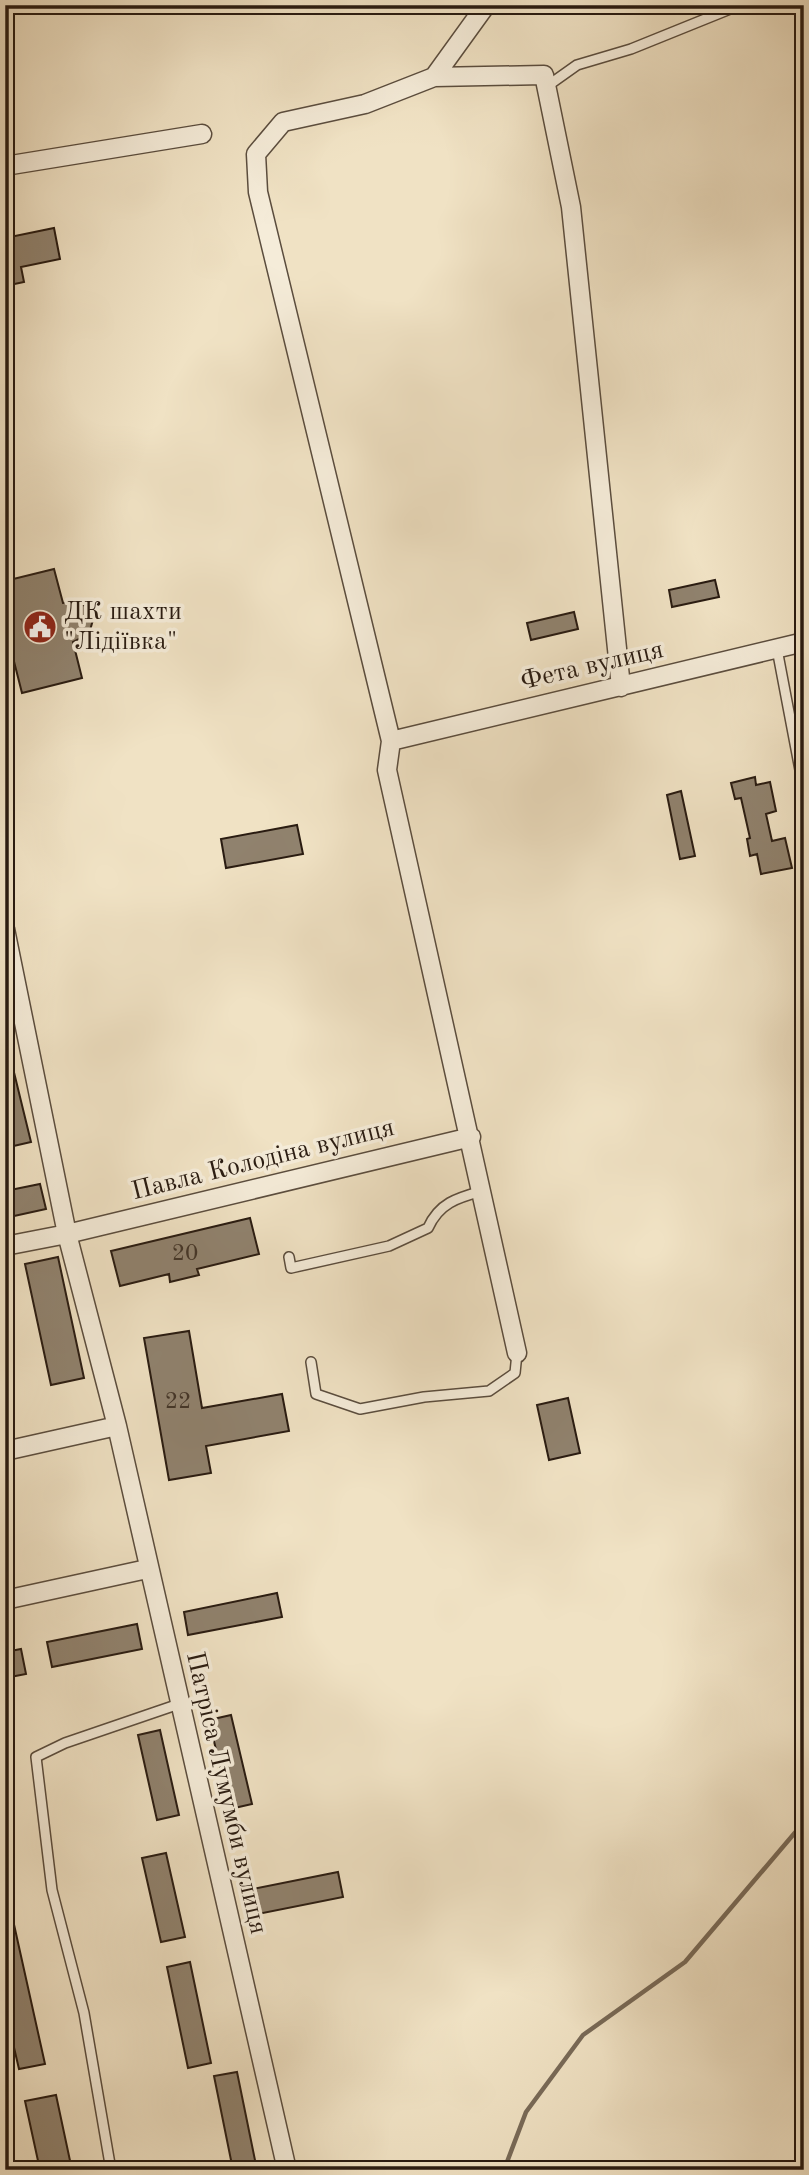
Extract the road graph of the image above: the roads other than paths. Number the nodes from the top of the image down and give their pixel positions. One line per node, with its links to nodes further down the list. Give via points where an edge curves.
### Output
1 (486, 5): 3 (street)
2 (740, 5): 4 (lane, via 631,49 577,65)
3 (434, 77): 4 (street, via 544,75); 10 (street, via 365,104 283,122 256,154 258,192)
4 (547, 87): 9 (street, via 571,207)
5 (202, 134): 6 (street)
6 (5, 166)
7 (804, 642): 8 (street, Фета вулиця)
8 (777, 649): 9 (street, Фета вулиця); 11 (lane)
9 (621, 687): 10 (street, Фета вулиця)
10 (391, 741): 13 (street, via 387,770)
11 (804, 791)
12 (5, 929): 15 (street)
13 (471, 1137): 14 (street); 15 (street, Павла Колодіна вулиця)
14 (482, 1191): 17 (lane, via 460,1197 435,1212 428,1228 389,1246 291,1272); 18 (street)
15 (67, 1234): 16 (street, Павла Колодіна вулиця); 20 (street, Патріса Лумумби вулиця)
16 (5, 1246)
17 (289, 1257)
18 (517, 1353): 19 (lane, via 515,1373 489,1391 360,1409 316,1394)
19 (310, 1362)
20 (117, 1426): 21 (street); 22 (street, Патріса Лумумби вулиця)
21 (5, 1451)
22 (147, 1569): 23 (street); 24 (street, Патріса Лумумби вулиця)
23 (5, 1600)
24 (179, 1704): 27 (lane, via 36,1758 52,1890 84,2013); 28 (street, Патріса Лумумби вулиця)
25 (5, 2164): 26 (street)
26 (6, 2170)
27 (111, 2170)
28 (287, 2170)

